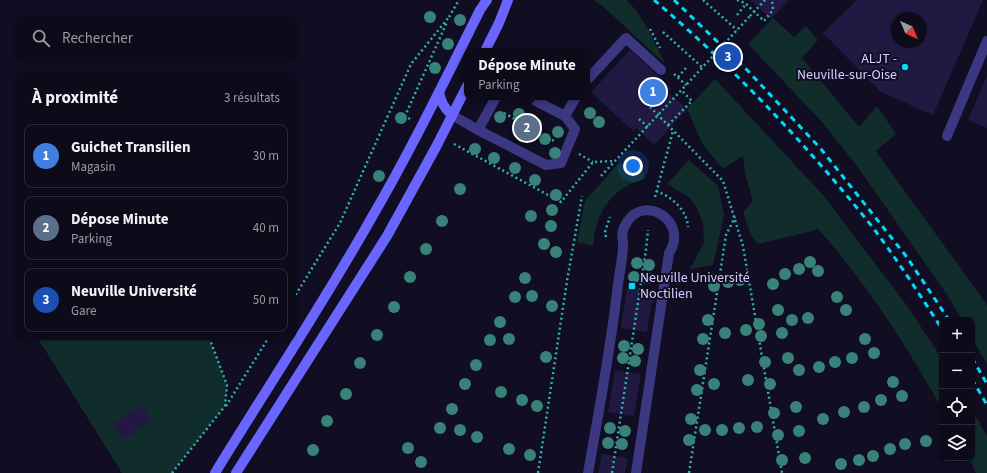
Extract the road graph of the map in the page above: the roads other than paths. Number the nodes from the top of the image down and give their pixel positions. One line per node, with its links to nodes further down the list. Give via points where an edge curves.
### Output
1 (487, 0): 7 (main road)
2 (508, 0): 4 (main road)
3 (987, 41): 15 (lane)
4 (486, 48)
5 (661, 70): 6 (lane, via 626,38)
6 (590, 77)
7 (439, 92): 12 (main road, via 445,109); 16 (main road, via 361,237)
8 (464, 92): 12 (main road)
9 (494, 100): 14 (lane)
10 (534, 100): 13 (lane)
11 (574, 100): 13 (lane)
12 (452, 115): 14 (lane); 17 (main road, via 387,236)
13 (565, 116): 14 (lane, via 575,129 561,163 546,165)
14 (478, 130)
15 (947, 136)
16 (215, 473)
17 (236, 473)
18 (588, 473): 19 (lane, via 624,246 622,233 628,220 635,214 652,211 662,214 669,220 674,239 669,253)
19 (636, 473)

